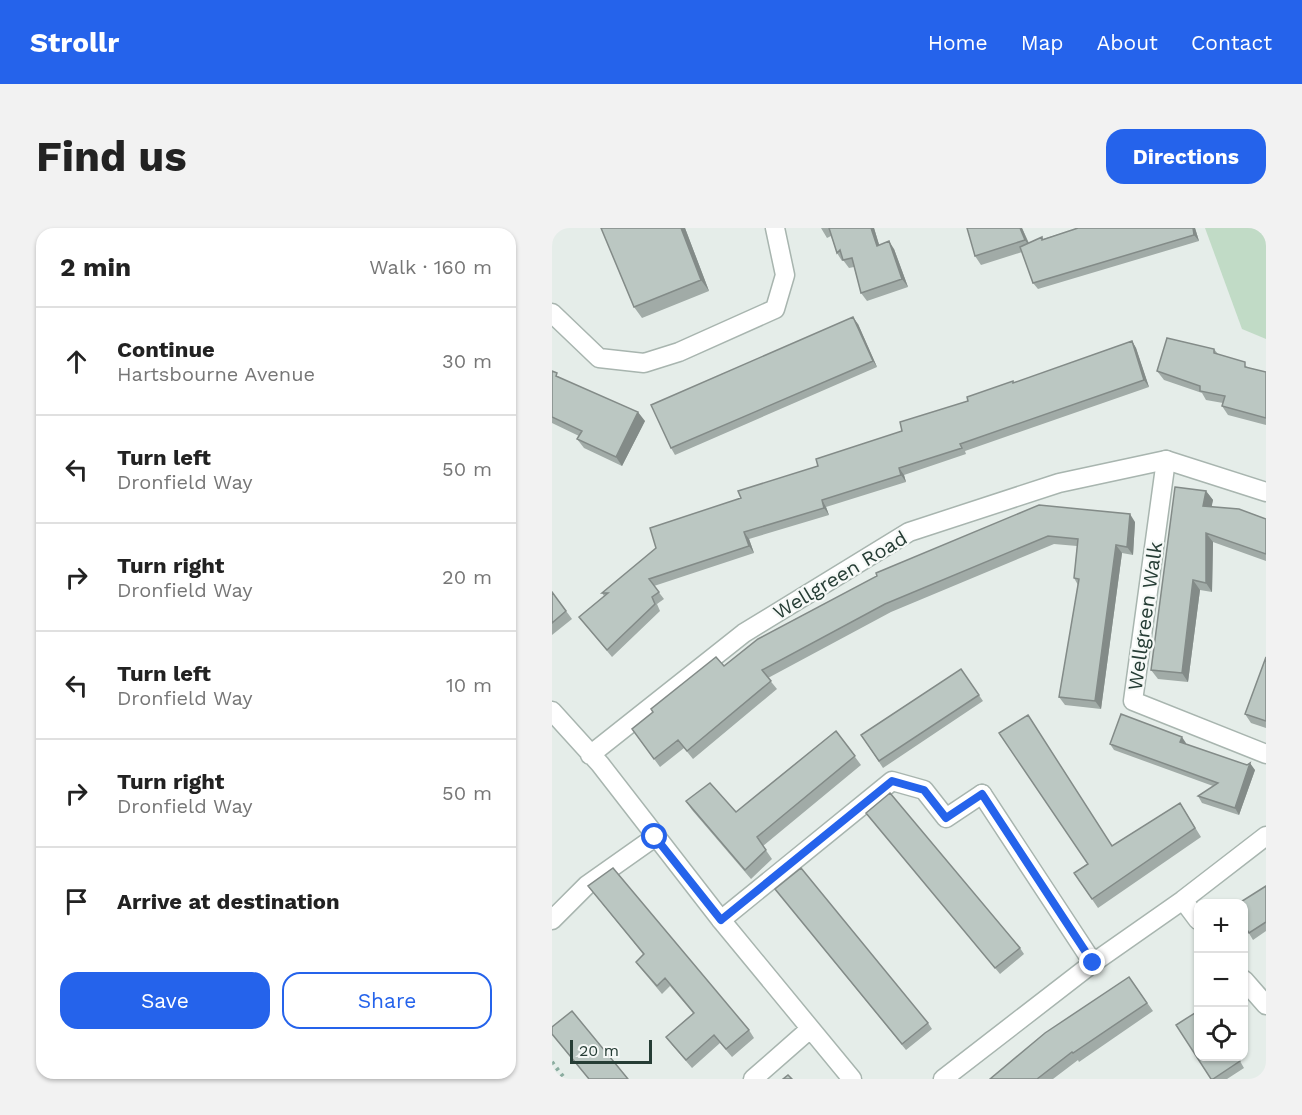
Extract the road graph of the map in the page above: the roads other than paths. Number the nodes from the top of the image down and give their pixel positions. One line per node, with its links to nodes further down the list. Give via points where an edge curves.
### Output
1 (775, 228): 2 (street, via 785,275 775,309 680,352 644,363 599,358)
2 (552, 314)
3 (1166, 460): 4 (street, Wellgreen Road); 6 (street, Wellgreen Walk, via 1133,701); 7 (street, Wellgreen Road, via 1059,483 909,532 744,633)
4 (1266, 492)
5 (552, 711): 7 (street)
6 (1266, 754)
7 (590, 755): 9 (street)
8 (1266, 836): 10 (street)
9 (655, 837): 12 (street, via 587,885); 13 (street)
10 (1183, 900): 11 (street); 14 (street)
11 (1194, 915)
12 (552, 920)
13 (721, 920): 14 (street, via 892,781 924,790 946,818 982,794); 17 (street)
14 (1093, 963): 20 (street)
15 (1248, 985): 16 (street)
16 (1266, 1005)
17 (810, 1029): 18 (street); 19 (street)
18 (753, 1079)
19 (852, 1079)
20 (943, 1079)

